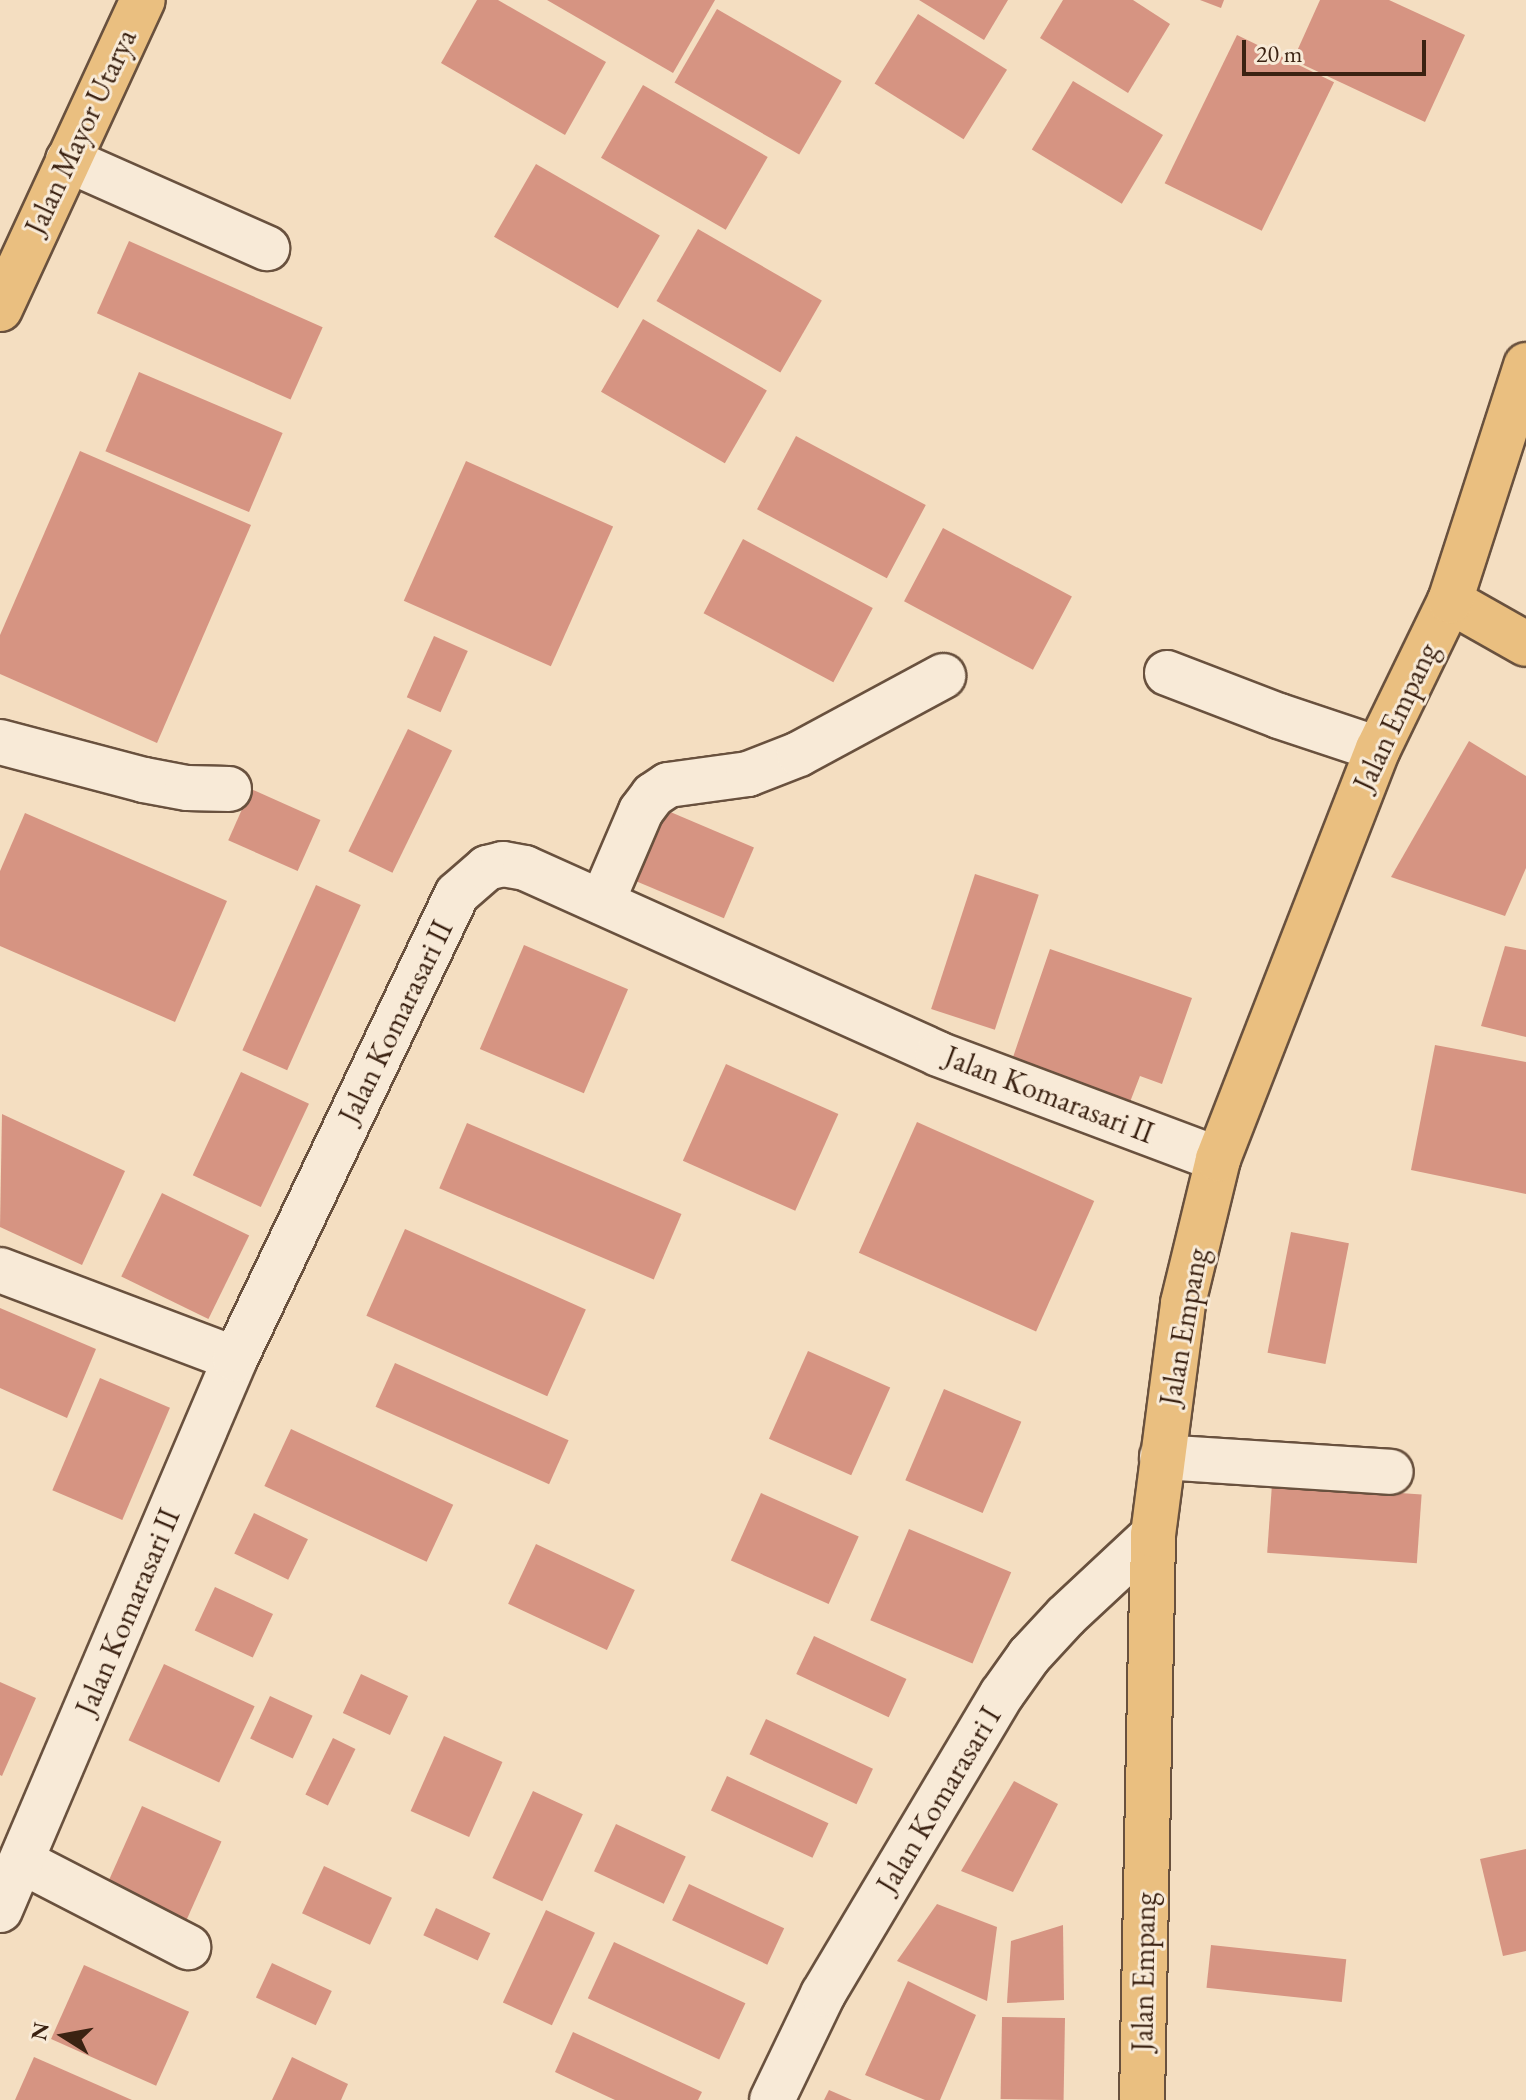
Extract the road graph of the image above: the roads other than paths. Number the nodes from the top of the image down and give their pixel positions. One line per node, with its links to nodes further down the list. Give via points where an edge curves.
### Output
1 (143, 0): 2 (main road, Jalan Mayor Utarya)
2 (68, 160): 3 (street); 4 (main road, Jalan Mayor Utarya)
3 (267, 248)
4 (0, 309)
5 (1526, 365): 6 (main road, Jalan Empang)
6 (1450, 601): 7 (main road); 11 (main road, Jalan Empang)
7 (1526, 644)
8 (1167, 673): 11 (street)
9 (943, 676): 13 (street, via 799,754 748,774 668,785 641,811)
10 (0, 742): 12 (street, via 144,780)
11 (1378, 749): 14 (main road, Jalan Empang)
12 (229, 789)
13 (602, 902): 14 (street, Jalan Komarasari II, via 938,1054); 16 (street, Jalan Komarasari II, via 525,868 503,864 479,874 457,894)
14 (1218, 1159): 17 (main road, Jalan Empang, via 1183,1303)
15 (0, 1270): 16 (street)
16 (235, 1359): 20 (street, Jalan Komarasari II)
17 (1162, 1457): 18 (street); 19 (main road, Jalan Empang)
18 (1391, 1472)
19 (1153, 1535): 23 (street, Jalan Komarasari I, via 1066,1616 1002,1694 823,1994); 24 (main road, Jalan Empang)
20 (23, 1862): 21 (street, Jalan Komarasari II); 22 (street)
21 (0, 1910)
22 (188, 1947)
23 (772, 2100)
24 (1142, 2100)

